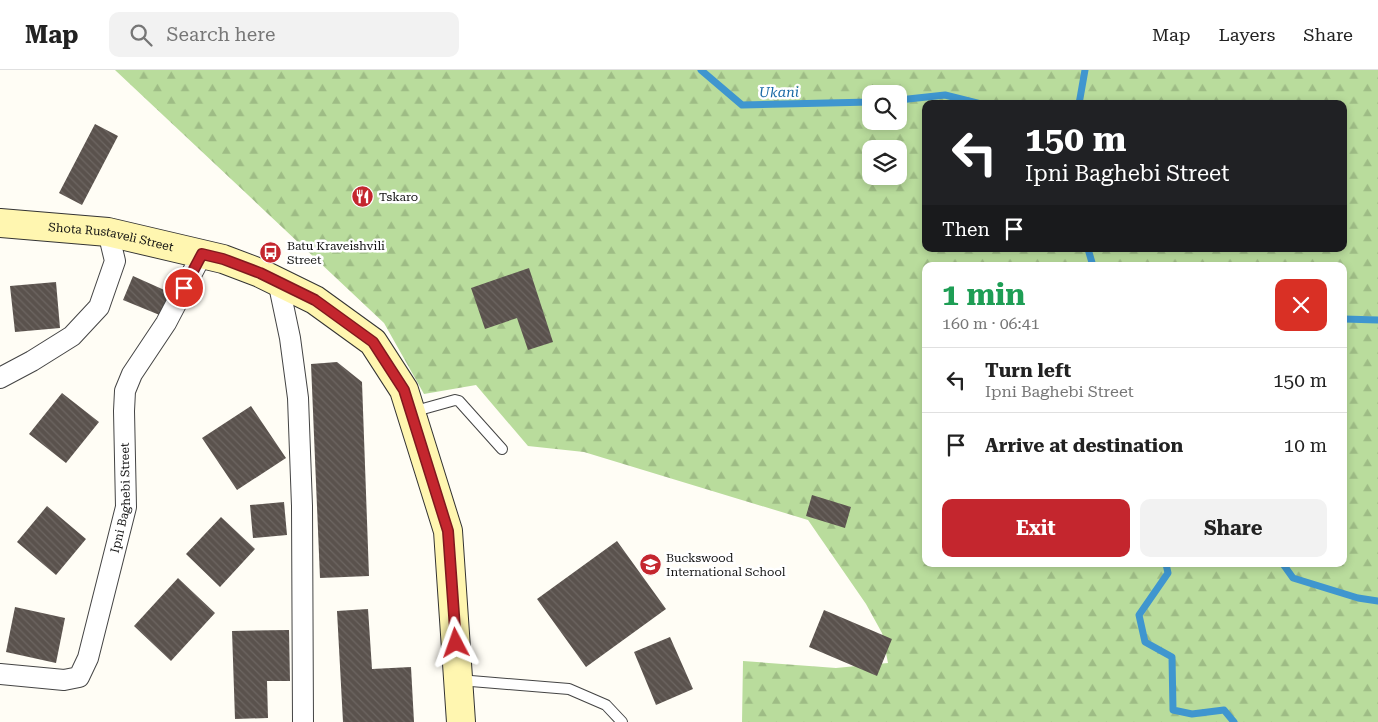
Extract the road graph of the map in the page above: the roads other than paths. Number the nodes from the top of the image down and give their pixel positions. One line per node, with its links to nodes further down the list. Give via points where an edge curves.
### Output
1 (0, 223): 2 (main road, Shota Rustaveli Street)
2 (108, 232): 3 (main road, Shota Rustaveli Street); 5 (street, via 115,260 99,307 72,336)
3 (202, 254): 4 (main road, Shota Rustaveli Street, via 223,259); 8 (street, Ipni Baghebi Street, via 125,391 126,507 88,658 79,677 64,680)
4 (278, 282): 6 (main road, Shota Rustaveli Street, via 315,300 373,342 404,390); 10 (street, via 298,398)
5 (0, 378)
6 (412, 412): 7 (lane, via 459,401); 9 (main road, Shota Rustaveli Street, via 448,531)
7 (502, 449)
8 (0, 674)
9 (458, 680): 11 (main road, Shota Rustaveli Street); 12 (lane, via 569,689 606,705)
10 (303, 722)
11 (462, 722)
12 (622, 722)

